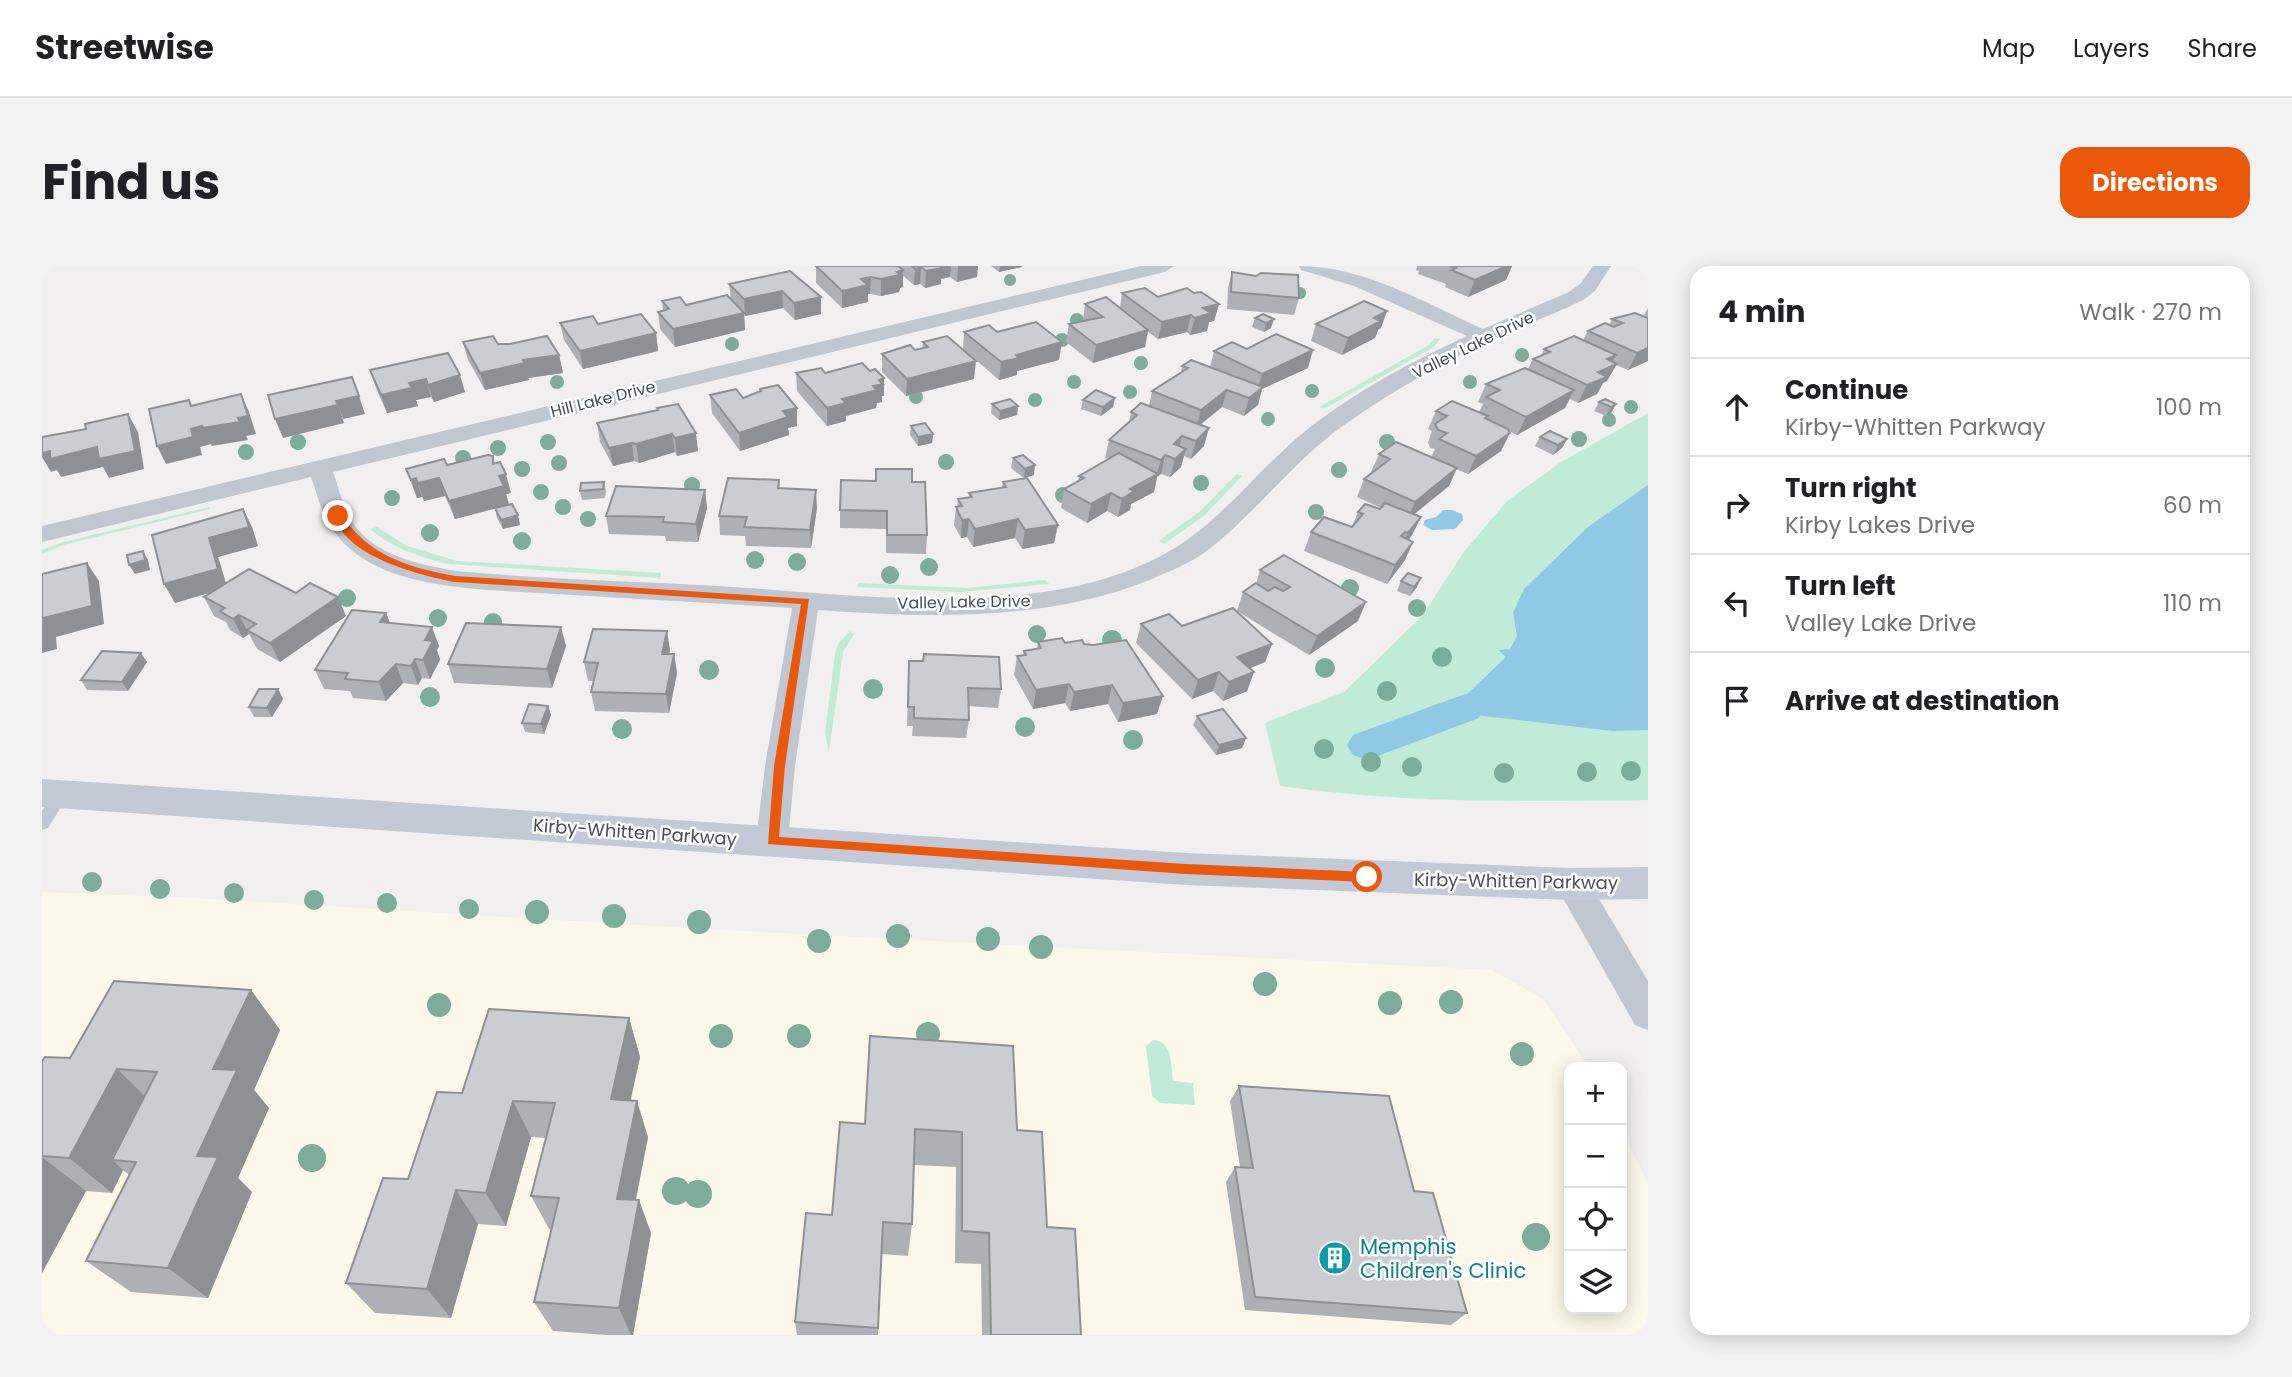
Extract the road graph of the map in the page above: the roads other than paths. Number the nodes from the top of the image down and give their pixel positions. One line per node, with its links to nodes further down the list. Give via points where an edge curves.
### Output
1 (1165, 266): 5 (street, Hill Lake Drive)
2 (1308, 266): 4 (street, via 1361,282)
3 (1602, 266): 4 (street, Valley Lake Drive, via 1576,296)
4 (1483, 336): 7 (street, Valley Lake Drive, via 1336,420 1291,455 1203,542 1141,575 1088,592 1014,603)
5 (320, 468): 6 (street, Hill Lake Drive); 7 (street, Valley Lake Drive, via 338,516 351,536 386,560 423,573 480,582)
6 (42, 534)
7 (806, 601): 9 (street)
8 (48, 803): 9 (main road, Kirby-Whitten Parkway)
9 (772, 841): 11 (main road, Kirby-Whitten Parkway, via 1172,868)
10 (1648, 883): 11 (main road, Kirby-Whitten Parkway)
11 (1572, 884): 12 (street)
12 (1648, 1014)

